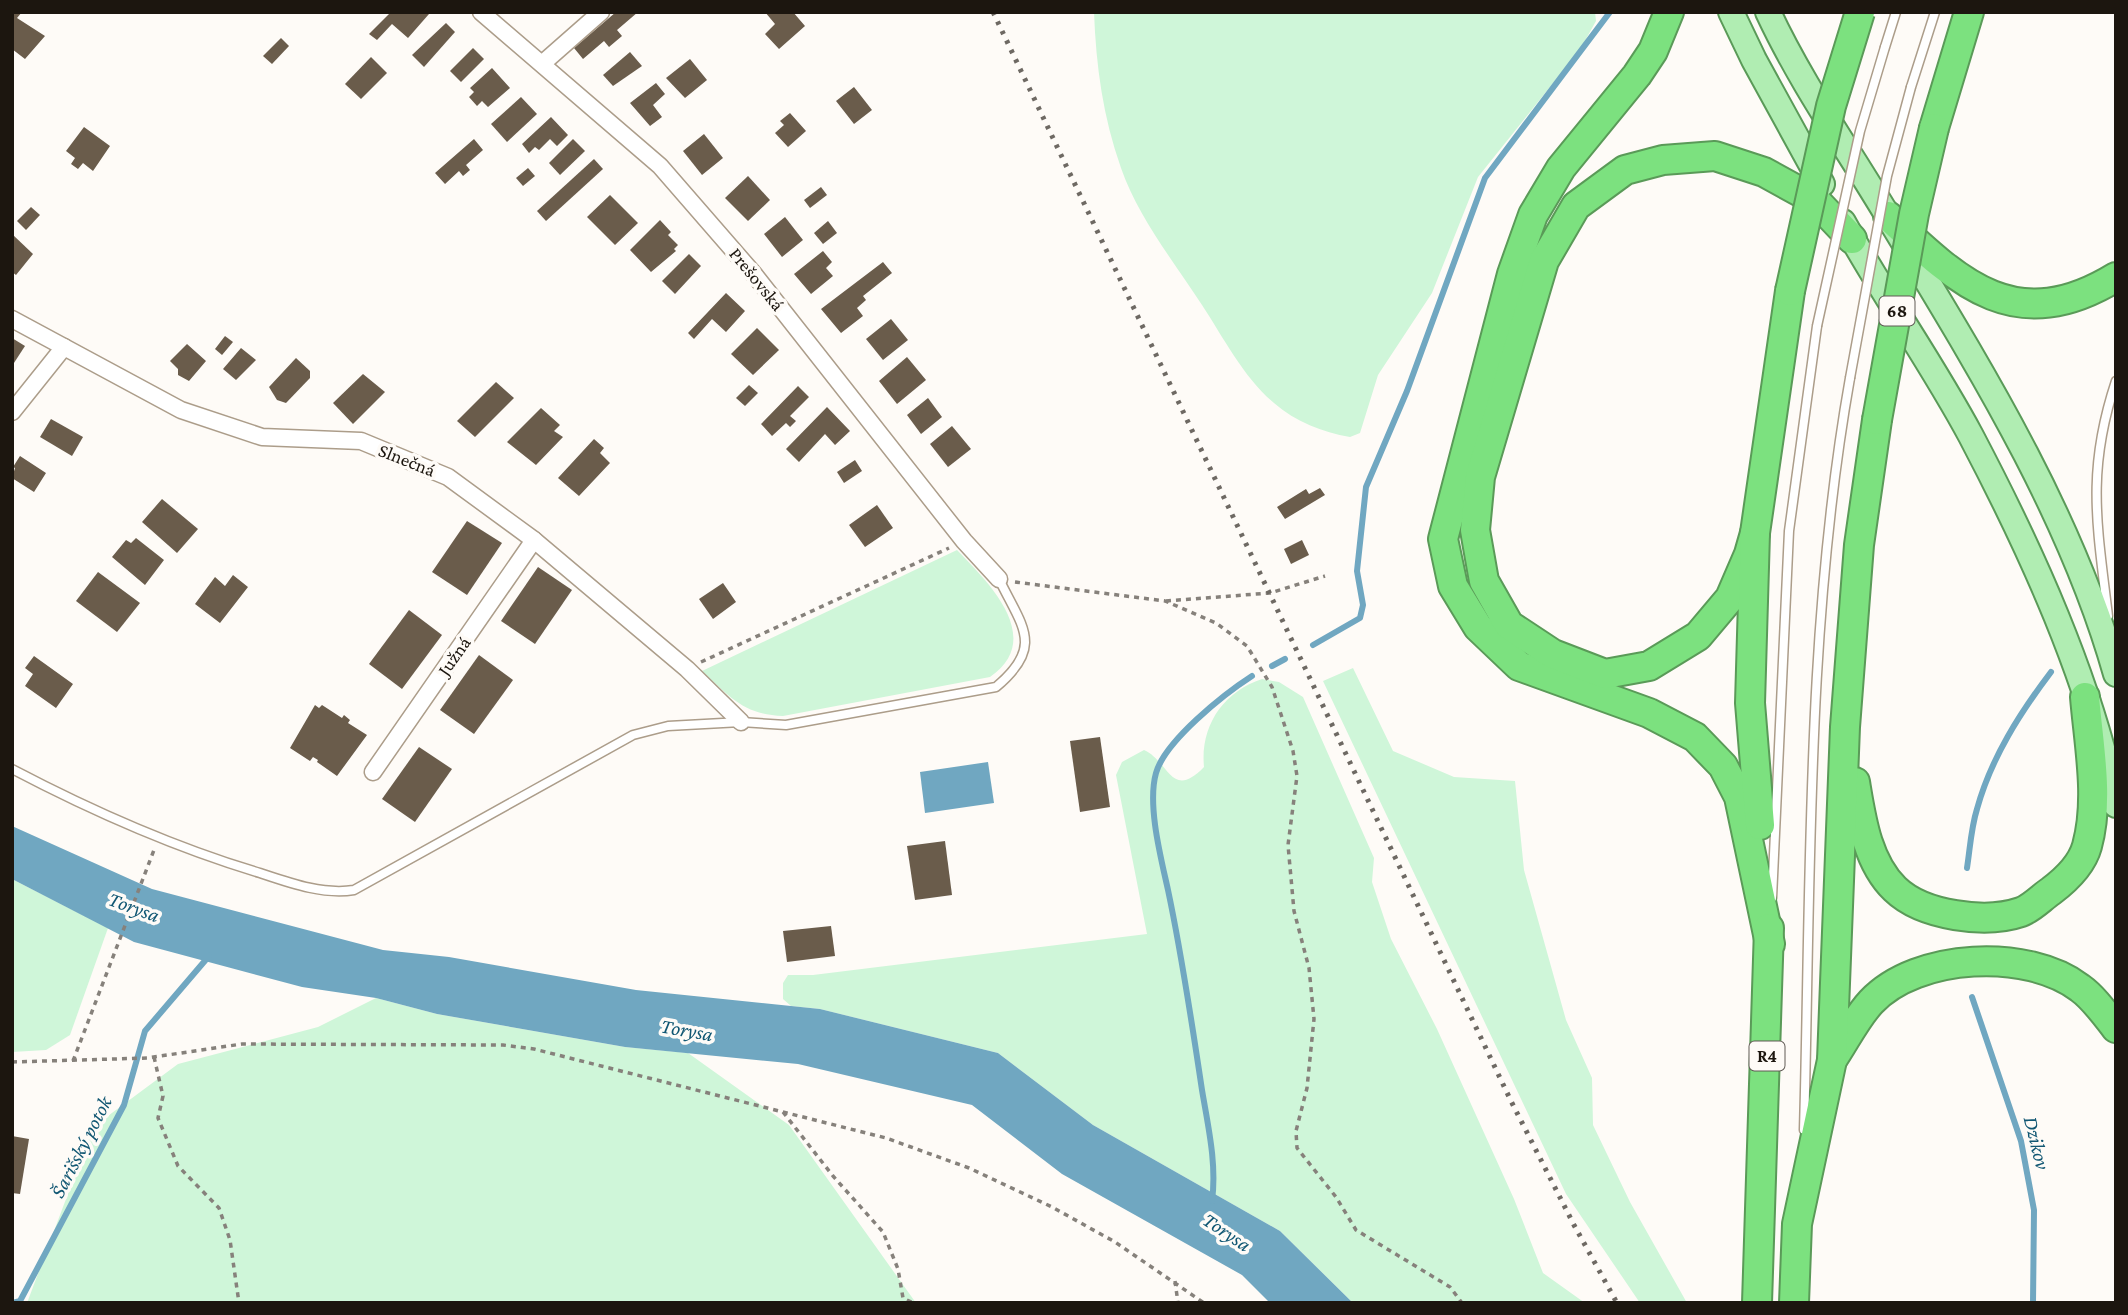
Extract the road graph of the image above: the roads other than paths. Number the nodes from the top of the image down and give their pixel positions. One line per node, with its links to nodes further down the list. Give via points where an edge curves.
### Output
1 (481, 12): 10 (street, Prešovská)
2 (601, 12): 10 (street)
3 (1669, 12): 29 (highway, via 1637,75 1561,168 1533,215 1512,274 1443,539 1459,597 1478,627 1519,666 1649,713 1695,737 1723,766 1739,797)
4 (1731, 12): 12 (main road, 68)
5 (1770, 12): 11 (main road, 68, via 1787,54)
6 (1860, 12): 18 (highway, bridge, via 1828,118 1790,291)
7 (1896, 12): 29 (lane, R4, bridge, via 1860,131 1817,326 1789,531)
8 (1935, 12): 32 (lane, R4, bridge, via 1882,201 1836,454 1815,720 1803,1161)
9 (1969, 12): 25 (highway, bridge, via 1914,214 1877,420 1859,545)
10 (543, 63): 21 (street, Prešovská, via 677,185 753,272 964,541)
11 (1888, 216): 13 (highway, via 1946,271 1985,294 2025,304 2058,303 2094,291); 20 (main road, 68)
12 (1852, 239): 18 (highway, via 1815,200 1764,172 1715,156 1663,160 1625,170 1576,206 1544,261 1480,477 1476,517 1484,581 1510,625 1553,654 1605,674 1649,666 1698,636 1730,598); 23 (main road, 68, via 1971,435 2054,614)
13 (2116, 277)
14 (12, 319): 15 (street, Slnečná)
15 (64, 346): 17 (street); 19 (street, Slnečná, via 181,410 261,437 361,441 448,477)
16 (2116, 380): 20 (lane, via 2103,420 2095,470)
17 (12, 412)
18 (1755, 533): 29 (highway, via 1750,703)
19 (534, 540): 24 (street, Slnečná, via 687,669); 27 (street, Južná)
20 (2093, 576): 22 (main road, 68)
21 (999, 579): 24 (lane, via 1026,636 1024,656 996,687 786,724)
22 (2115, 670)
23 (2085, 697): 25 (highway, via 2093,784 2087,846 2078,866 2062,883 2024,911 1996,918 1972,918 1919,903 1896,891 1881,872 1861,820); 28 (main road, 68)
24 (741, 722): 26 (lane, via 668,726 632,735 369,883 341,892 291,883 158,839)
25 (1845, 727): 31 (highway)
26 (12, 769)
27 (373, 772)
28 (2116, 805)
29 (1770, 944): 33 (highway, R4)
30 (2116, 1028): 31 (highway, via 2080,988 2057,975 2032,966 1976,961 1917,972 1892,985 1871,1002)
31 (1832, 1059): 32 (highway)
32 (1797, 1224): 34 (highway, R4)
33 (1757, 1303)
34 (1794, 1303)

